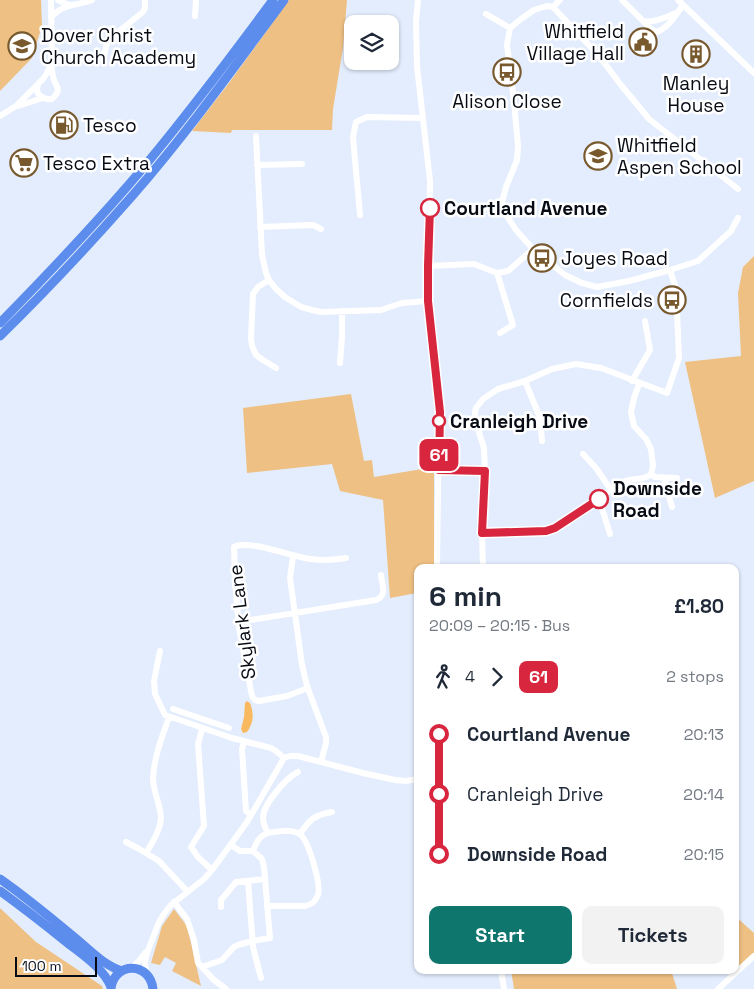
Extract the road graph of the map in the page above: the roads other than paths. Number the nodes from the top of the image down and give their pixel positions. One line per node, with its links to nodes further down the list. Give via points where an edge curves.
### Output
1 (51, 0): 17 (street)
2 (58, 0): 12 (street)
3 (92, 0): 12 (street)
4 (145, 0): 20 (street, via 143,12 108,40)
5 (196, 0): 16 (street)
6 (273, 0): 45 (highway, via 190,110 124,190)
7 (284, 0): 47 (highway, via 133,195)
8 (418, 0): 28 (street, via 417,66)
9 (560, 0): 13 (street)
10 (622, 0): 18 (street)
11 (680, 2): 14 (street); 22 (street)
12 (70, 5): 17 (street)
13 (554, 6): 19 (street, via 534,10); 32 (street, via 651,121)
14 (678, 12): 18 (street, via 660,20); 18 (street, via 661,31 656,32)
15 (486, 14): 19 (street)
16 (195, 16)
17 (51, 18): 21 (street)
18 (642, 21)
19 (510, 28): 37 (street, via 507,44 518,146 517,160 502,202 507,216)
20 (104, 58)
21 (51, 62): 23 (street); 24 (street)
22 (754, 73)
23 (54, 81): 24 (street); 25 (street, via 58,86 57,95 52,99)
24 (41, 82): 25 (street, via 38,93); 26 (street)
25 (43, 98): 26 (street)
26 (16, 106): 27 (street)
27 (0, 116)
28 (423, 118): 33 (street, via 367,117 356,122 353,138); 38 (street, via 430,181)
29 (256, 136): 31 (street)
30 (302, 164): 31 (street)
31 (257, 165): 35 (street)
32 (738, 190)
33 (360, 215)
34 (738, 218): 39 (street, via 730,231 698,261)
35 (260, 227): 36 (street, via 313,225); 41 (street, via 263,265)
36 (320, 229)
37 (532, 249): 39 (street, via 565,275 597,287); 40 (street, via 508,271)
38 (428, 266): 40 (street, via 474,264); 42 (street)
39 (670, 270): 51 (street, via 676,289 678,363 667,393)
40 (497, 273): 46 (street, via 513,325)
41 (269, 280): 43 (street, via 285,297 302,307 322,312); 49 (street, via 258,286 253,294 251,338 256,355)
42 (428, 301): 43 (street, via 402,303 381,310); 54 (street, via 440,412)
43 (342, 311): 48 (street)
44 (645, 321): 51 (street, via 650,350)
45 (0, 323)
46 (500, 333)
47 (0, 336)
48 (340, 363)
49 (276, 368)
50 (525, 381): 51 (street, via 552,369 576,364 601,368); 52 (street, via 540,418); 55 (street, via 498,389 476,408)
51 (636, 382): 56 (street, via 631,412 634,426 651,449)
52 (542, 440)
53 (583, 454): 59 (street)
54 (439, 470): 55 (street); 66 (street)
55 (485, 471): 62 (street)
56 (651, 474): 57 (street); 59 (street, via 646,478 628,479)
57 (664, 478): 58 (street); 61 (street)
58 (677, 478)
59 (611, 490): 60 (street)
60 (599, 499): 62 (street, via 546,531); 63 (street)
61 (672, 507)
62 (482, 533): 67 (street)
63 (610, 534)
64 (293, 556): 65 (street, via 322,560); 69 (street, via 290,578); 70 (street, Skylark Lane, via 252,545 234,547)
65 (346, 558)
66 (437, 564)
67 (483, 564)
68 (380, 575): 69 (street, via 384,592 379,599)
69 (296, 614): 70 (street); 72 (street)
70 (238, 622): 72 (street, Skylark Lane, via 254,700 288,696)
71 (160, 652): 75 (street, via 154,680 155,694)
72 (308, 688): 83 (street, via 326,737)
73 (173, 710): 74 (street)
74 (186, 714): 76 (street); 77 (street)
75 (167, 716): 76 (street); 93 (street, via 153,776 160,822)
76 (183, 722): 78 (street)
77 (220, 725): 79 (street); 80 (street)
78 (202, 728): 80 (street); 94 (street, via 198,744 204,826 191,847)
79 (229, 728)
80 (217, 734): 81 (street)
81 (244, 742): 82 (street, via 271,748); 87 (street, via 246,810)
82 (284, 758): 83 (street, via 298,756); 87 (street)
83 (321, 762): 85 (street, via 395,780)
84 (298, 772): 88 (street, via 284,782 266,809 263,817)
85 (414, 779)
86 (332, 812): 89 (street, via 311,819)
87 (251, 815): 91 (street)
88 (268, 833): 89 (street, via 293,831); 92 (street, via 261,836)
89 (300, 834): 101 (street, via 309,849 319,888 317,898 305,906)
90 (126, 842): 93 (street)
91 (231, 845): 92 (street, via 240,851); 94 (street)
92 (254, 851): 96 (street, via 263,862)
93 (146, 853): 99 (street, via 159,861)
94 (212, 870): 99 (street)
95 (0, 879): 107 (highway, via 101,960)
96 (265, 879): 97 (street); 101 (street)
97 (248, 881): 102 (street, via 234,885 221,900); 103 (street)
98 (0, 891): 113 (highway, via 96,966)
99 (188, 892): 100 (street)
100 (174, 902): 104 (street, via 159,922); 106 (street, via 187,919 198,963)
101 (267, 906): 103 (street, via 270,938)
102 (221, 907)
103 (252, 941): 106 (street, via 234,947 222,960); 112 (street)
104 (148, 949): 107 (street); 109 (street)
105 (754, 956): 108 (street)
106 (202, 967): 115 (street)
107 (126, 970): 109 (highway, via 139,970); 113 (highway, via 114,978)
108 (739, 970)
109 (146, 974): 114 (highway)
110 (502, 974): 116 (street)
111 (734, 974): 117 (street)
112 (261, 978)
113 (111, 988)
114 (154, 988)
115 (226, 989)
116 (504, 989)
117 (718, 989)

